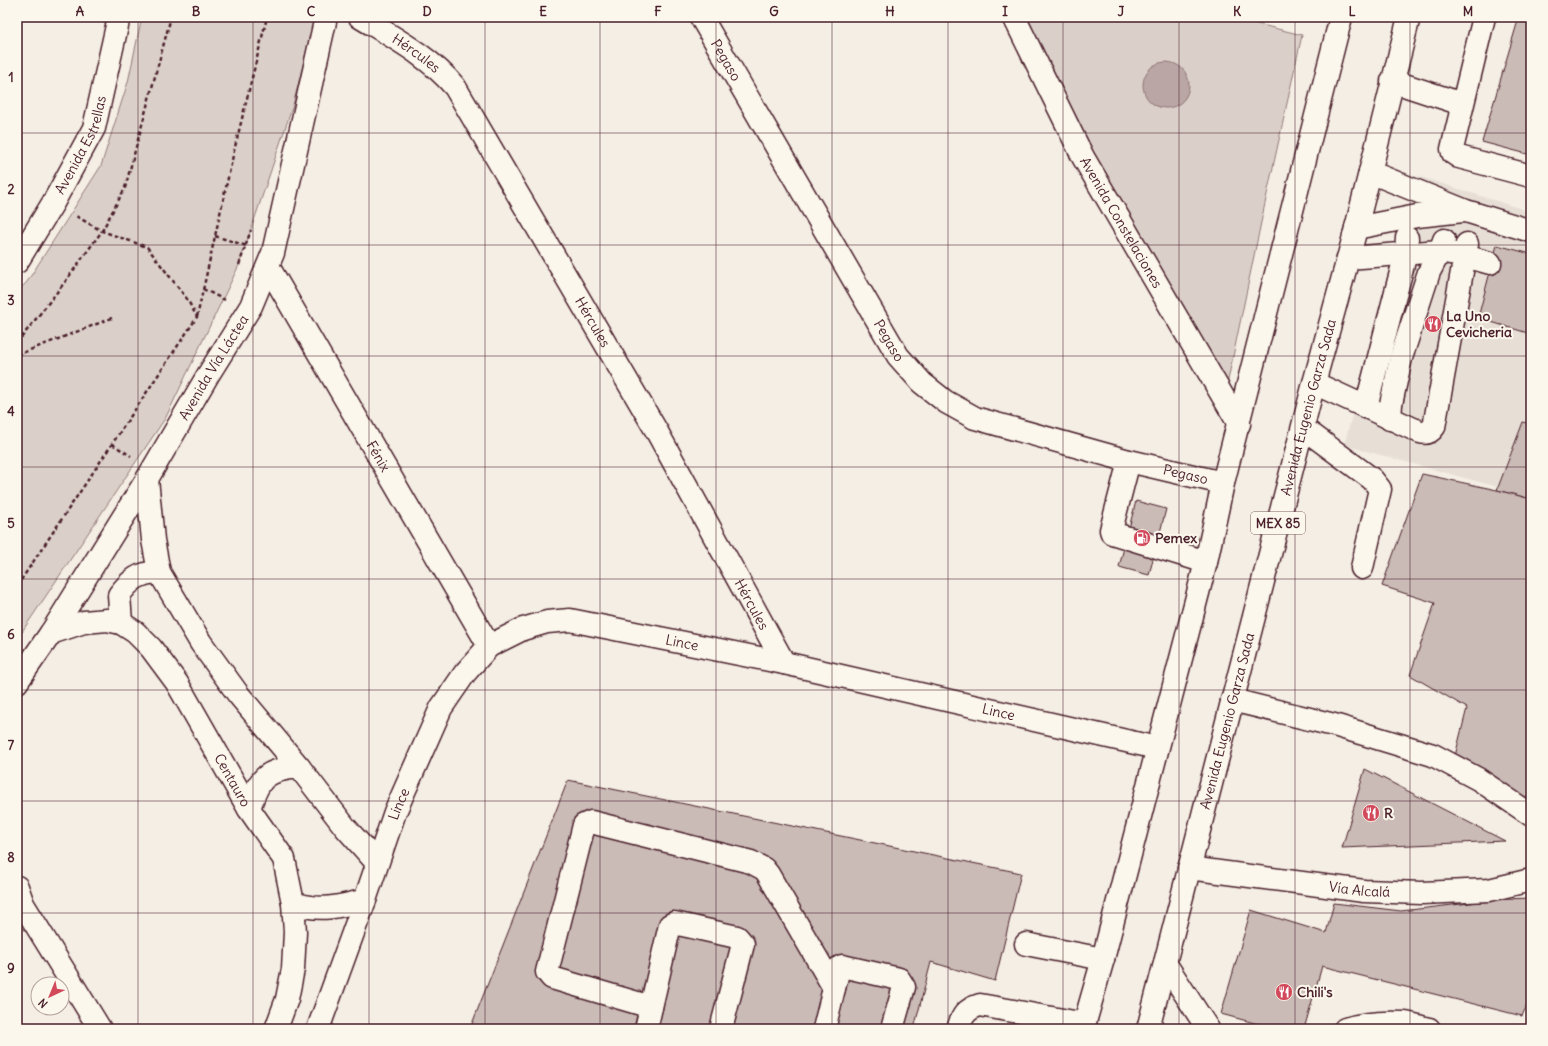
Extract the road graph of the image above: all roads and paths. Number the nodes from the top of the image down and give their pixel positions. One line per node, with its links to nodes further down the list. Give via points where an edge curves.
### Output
1 (171, 17): 18 (path, via 125,188)
2 (267, 17): 20 (path)
3 (326, 17): 28 (main road, Avenida Vía Láctea)
4 (360, 17): 49 (main road, Hércules, via 423,56 455,87 656,430)
5 (701, 17): 39 (main road, Pegaso, via 898,356 922,383 946,402 975,418)
6 (1014, 17): 37 (main road, Avenida Constelaciones, via 1083,157)
7 (1339, 17): 37 (main road)
8 (1409, 17): 11 (main road, Avenida Eugenio Garza Sada / MEX 85)
9 (1484, 17): 12 (main road)
10 (114, 20): 15 (main road, Avenida Estrellas, via 94,128)
11 (1392, 81): 12 (main road); 13 (main road, Avenida Eugenio Garza Sada / MEX 85)
12 (1462, 104): 14 (main road, via 1453,153 1459,157)
13 (1370, 172): 16 (main road); 21 (main road, Avenida Eugenio Garza Sada / MEX 85)
14 (1531, 176)
15 (53, 203): 18 (path); 27 (main road, Avenida Estrellas)
16 (1466, 211): 19 (main road); 21 (main road, via 1417,216)
17 (253, 223): 22 (path)
18 (102, 231): 30 (path, via 147,247 187,299); 32 (path)
19 (1531, 231)
20 (215, 236): 22 (path); 30 (path)
21 (1352, 243): 23 (main road); 34 (main road, Avenida Eugenio Garza Sada / MEX 85)
22 (246, 246): 28 (path); 29 (path)
23 (1407, 246): 24 (main road); 35 (main road)
24 (1442, 246): 25 (main road); 36 (main road, via 1429,272 1401,358)
25 (1466, 250): 26 (main road); 36 (main road, via 1434,427 1427,433)
26 (1491, 258)
27 (18, 260)
28 (270, 260): 40 (main road, Avenida Vía Láctea, via 251,306); 48 (main road, Fénix)
29 (237, 272)
30 (197, 317): 45 (path)
31 (112, 318): 33 (path)
32 (17, 343)
33 (17, 355)
34 (1314, 383): 35 (main road); 38 (main road, Avenida Eugenio Garza Sada / MEX 85)
35 (1366, 407): 36 (main road)
36 (1390, 419)
37 (1239, 424): 41 (main road)
38 (1302, 428): 43 (main road, via 1372,479 1380,490); 51 (main road, Avenida Eugenio Garza Sada / MEX 85)
39 (1129, 462): 41 (main road, Pegaso); 42 (main road, via 1112,533)
40 (147, 479): 44 (main road, via 152,540); 47 (main road, Avenida Vía Láctea)
41 (1223, 483): 42 (main road)
42 (1206, 562): 52 (main road)
43 (1362, 568)
44 (159, 572): 46 (main road, via 136,577 122,590 119,595); 53 (main road, via 219,669)
45 (17, 586)
46 (122, 623): 47 (main road, Centauro, via 107,620 84,622); 54 (main road, Centauro, via 152,648 165,664)
47 (51, 633): 50 (main road, Avenida Vía Láctea)
48 (489, 646): 49 (main road, Lince, via 522,629 547,622 570,620); 56 (main road, Lince, via 465,673 441,708 395,812)
49 (784, 664): 52 (main road, Lince)
50 (17, 682)
51 (1232, 700): 55 (main road, via 1334,725 1433,755 1478,779); 57 (main road, Avenida Eugenio Garza Sada / MEX 85)
52 (1157, 748): 63 (main road)
53 (299, 767): 54 (main road, via 271,772 255,790); 56 (main road)
54 (249, 809): 61 (main road, Centauro, via 284,858)
55 (1531, 814)
56 (377, 863): 60 (main road, Lince)
57 (1189, 868): 58 (main road, Vía Alcalá, via 1371,891 1422,893 1489,890); 64 (main road, Avenida Eugenio Garza Sada / MEX 85)
58 (1531, 880)
59 (19, 898): 68 (main road)
60 (365, 900): 61 (main road, via 320,909); 70 (main road, Lince)
61 (293, 903): 69 (main road, Centauro, via 293,969 287,999)
62 (1026, 944): 63 (main road)
63 (1103, 959): 67 (main road)
64 (1165, 963): 76 (main road, Avenida Eugenio Garza Sada / MEX 85); 77 (main road)
65 (834, 988): 66 (main road, via 764,869 751,862 591,822 584,825 547,972 552,978); 73 (main road); 74 (main road, via 839,968 842,966 900,979 904,987)
66 (652, 1007): 71 (main road); 72 (main road, via 672,924 737,937 743,944)
67 (1084, 1026): 75 (main road, via 980,1005 964,1014)
68 (100, 1029)
69 (276, 1029)
70 (318, 1029)
71 (646, 1029)
72 (721, 1029)
73 (824, 1029)
74 (892, 1029)
75 (958, 1029)
76 (1148, 1029)
77 (1208, 1029)
78 (1345, 1029): 79 (main road, via 1384,1023 1406,1023)
79 (1429, 1029)

